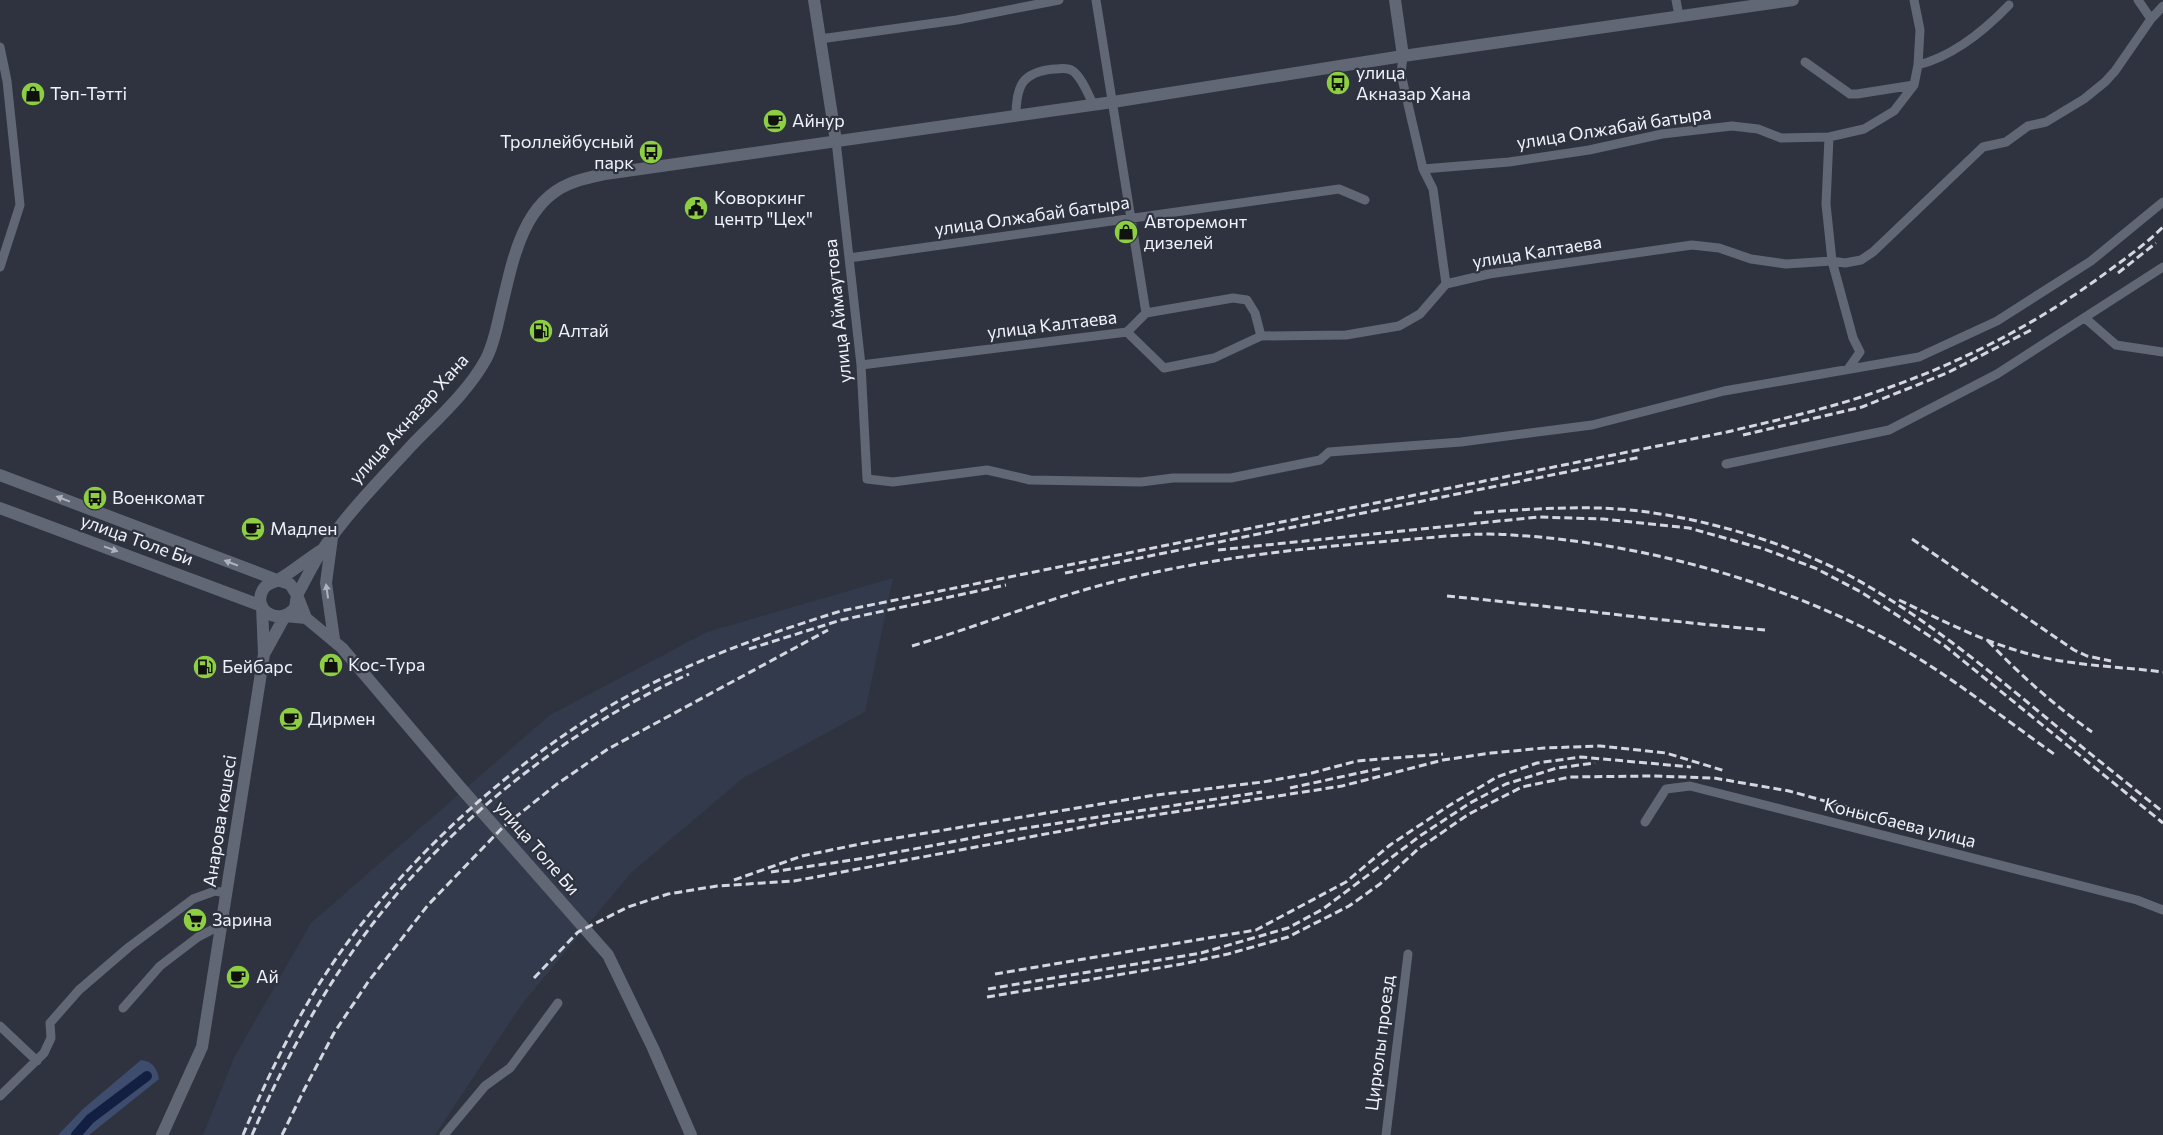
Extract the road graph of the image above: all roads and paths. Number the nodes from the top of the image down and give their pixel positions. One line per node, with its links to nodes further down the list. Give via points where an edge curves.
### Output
1 (814, 0): 13 (main road)
2 (1059, 0): 13 (street, via 957,20)
3 (1096, 0): 19 (street)
4 (1395, 0): 15 (main road)
5 (1676, 0): 11 (street)
6 (1793, 0): 11 (main road, улица Акназар Хана)
7 (1914, 0): 17 (street, улица Олжабай батыра, via 1920,30)
8 (2138, 0): 12 (street)
9 (2009, 5): 17 (street, via 1986,29 1948,54)
10 (2163, 6): 12 (street, улица Калтаева)
11 (1679, 16): 15 (main road, улица Акназар Хана)
12 (2151, 19): 29 (street, улица Калтаева, via 2115,71 2084,99 2046,122 2028,126 2006,142 1983,147 1862,260)
13 (820, 39): 23 (main road)
14 (0, 47): 30 (street, via 7,81 20,205)
15 (1403, 56): 19 (main road, улица Акназар Хана); 24 (street, via 1401,74)
16 (1805, 62): 18 (street, via 1850,94)
17 (1918, 65): 18 (street, улица Олжабай батыра)
18 (1914, 84): 22 (street, улица Олжабай батыра, via 1894,110 1864,129)
19 (1113, 102): 20 (main road, улица Акназар Хана); 27 (street)
20 (1093, 104): 21 (main road, улица Акназар Хана); 21 (street, via 1073,71 1065,68 1039,70 1027,77 1020,88)
21 (1016, 116): 23 (main road, улица Акназар Хана)
22 (1829, 137): 24 (street, улица Олжабай батыра, via 1781,138 1758,129 1732,126 1662,134 1589,150 1509,162); 29 (street, via 1826,204)
23 (836, 141): 28 (street, улица Аймаутова); 43 (main road, улица Акназар Хана, via 605,174 569,184 550,194 525,228 486,359 465,388 361,499)
24 (1423, 169): 32 (street, via 1433,190)
25 (1365, 200): 27 (street, улица Олжабай батыра, via 1340,189)
26 (2163, 202): 39 (street, via 2091,261 1997,321 1919,357)
27 (1131, 218): 28 (street, улица Олжабай батыра); 33 (street)
28 (849, 258): 38 (street, улица Аймаутова)
29 (1832, 261): 32 (street, улица Калтаева, via 1786,264 1692,245 1489,274); 39 (street, via 1853,338 1860,352)
30 (0, 266)
31 (2163, 267): 34 (street)
32 (1446, 284): 36 (street, via 1420,314 1399,326 1346,335)
33 (1146, 313): 35 (street, улица Калтаева); 36 (street, via 1233,298 1246,300 1255,313)
34 (2085, 318): 37 (street, via 2116,345); 40 (street, via 1997,374 1888,430)
35 (1127, 332): 36 (street, via 1164,368 1214,358); 38 (street, улица Калтаева)
36 (1261, 336)
37 (2163, 352)
38 (861, 365): 39 (street, улица Аймаутова, via 867,479 893,482 987,470 1030,480 1141,482 1173,478 1231,478 1320,460 1329,452 1461,442 1592,425 1724,391)
39 (1848, 369)
40 (1726, 464)
41 (0, 475): 45 (main road, улица Толе Би, one-way to 41)
42 (0, 508): 47 (main road, улица Толе Би, one-way to 47)
43 (333, 536): 44 (main road, улица Акназар Хана); 50 (main road, one-way to 43, via 326,582)
44 (322, 550): 45 (main road, улица Акназар Хана); 46 (main road, улица Акназар Хана)
45 (277, 580): 46 (main road, via 290,584); 47 (main road, via 265,587)
46 (297, 595): 48 (main road, via 295,608); 49 (main road)
47 (262, 606): 48 (main road, via 270,614); 51 (main road)
48 (285, 616): 49 (main road); 51 (main road)
49 (306, 618): 50 (main road, улица Толе Би)
50 (338, 644): 64 (main road, улица Толе Би, via 608,955)
51 (264, 654): 53 (main road, Анарова көшесі)
52 (1645, 822): 54 (street, Конысбаева улица, via 1666,789 1690,786)
53 (226, 893): 55 (main road, Анарова көшесі); 60 (street, via 215,891 194,900 129,947 86,984 50,1023 51,1038)
54 (2163, 910)
55 (221, 925): 58 (street, via 198,937 160,966); 62 (main road, Анарова көшесі, via 202,1047)
56 (1408, 954): 65 (street, Цирюлы проезд)
57 (558, 1003): 63 (street, via 510,1068 485,1086)
58 (123, 1008)
59 (0, 1026): 60 (street)
60 (37, 1061): 61 (street)
61 (0, 1096)
62 (162, 1135)
63 (444, 1135)
64 (691, 1135)
65 (1386, 1135)

